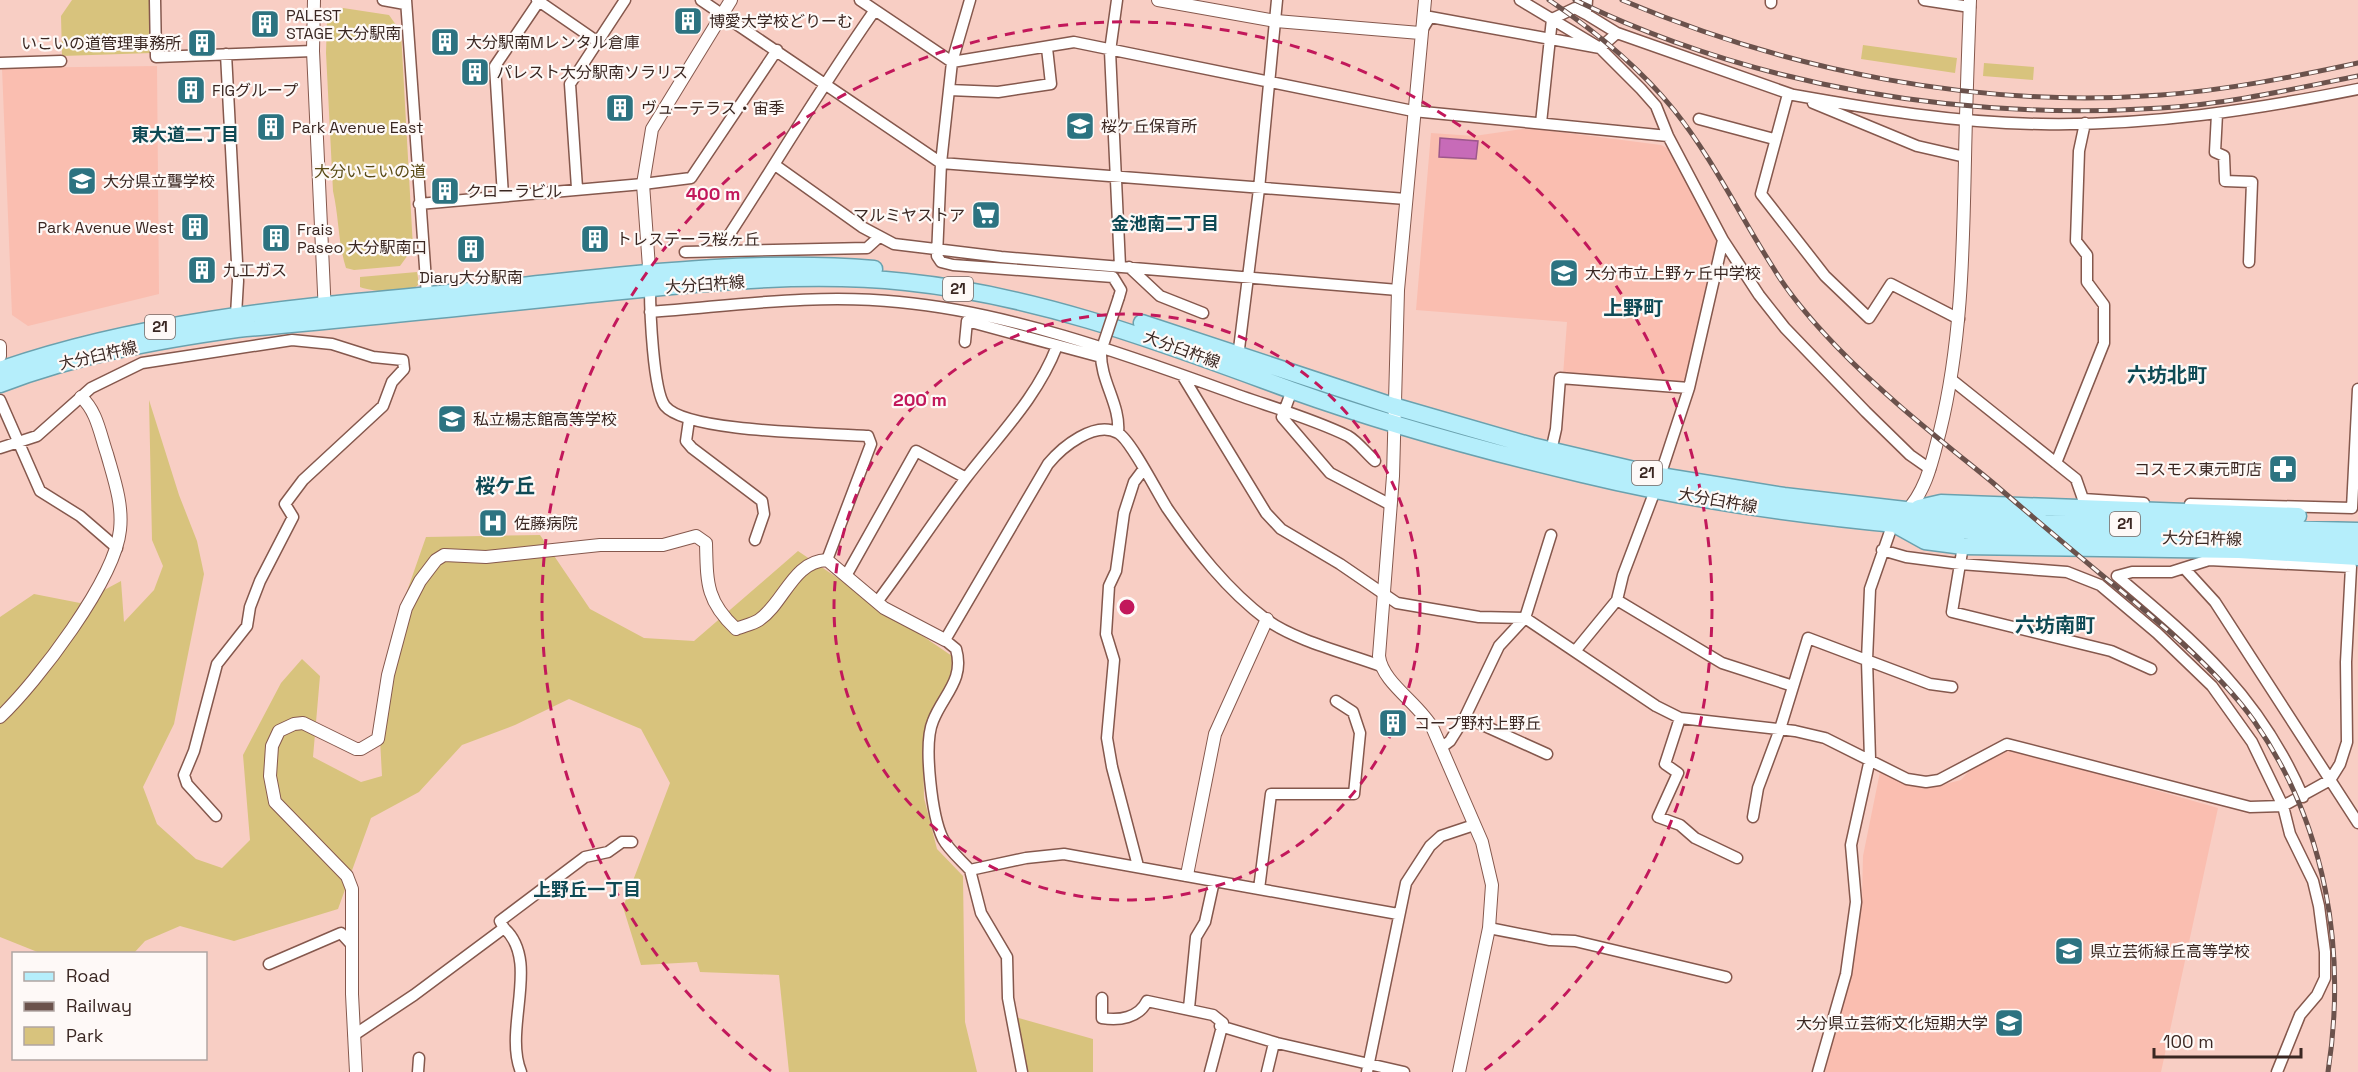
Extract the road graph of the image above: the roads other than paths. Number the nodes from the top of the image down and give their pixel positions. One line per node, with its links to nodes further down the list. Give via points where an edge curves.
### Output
1 (155, 0): 33 (street, via 156,57)
2 (314, 0): 31 (street)
3 (383, 0): 17 (street)
4 (625, 0): 27 (street)
5 (702, 0): 20 (street)
6 (731, 0): 20 (street)
7 (860, 0): 19 (street)
8 (970, 0): 35 (street)
9 (1117, 0): 32 (street)
10 (1158, 0): 23 (street)
11 (1277, 0): 23 (street)
12 (1425, 0): 24 (street)
13 (1520, 0): 22 (street)
14 (1587, 0): 21 (street)
15 (1924, 0): 18 (street)
16 (538, 1): 27 (street); 57 (street, via 495,66)
17 (405, 2): 59 (street)
18 (1970, 4): 45 (street)
19 (875, 10): 35 (street); 37 (street)
20 (722, 14): 30 (street); 54 (street, via 651,129)
21 (1586, 14): 22 (street, via 1575,8); 25 (street)
22 (1552, 19): 26 (street); 29 (street)
23 (1276, 21): 24 (street); 38 (street)
24 (1420, 33): 26 (street, via 1430,17); 42 (street)
25 (1617, 33): 29 (street); 41 (street)
26 (1550, 39): 29 (street); 46 (street)
27 (598, 42): 55 (street, via 570,84)
28 (1047, 48): 32 (street, via 1074,42); 35 (street); 40 (street, via 1051,84 999,92)
29 (1600, 48): 48 (street, via 1656,106)
30 (777, 50): 37 (street); 54 (street, via 690,177)
31 (313, 51): 33 (street); 74 (street)
32 (1110, 51): 38 (street); 53 (street)
33 (226, 54): 76 (street, via 238,281)
34 (60, 61): 36 (street)
35 (952, 62): 40 (street)
36 (0, 63)
37 (824, 83): 51 (street); 52 (street)
38 (1268, 83): 42 (street); 56 (street)
39 (2358, 89): 43 (street)
40 (949, 90): 51 (street)
41 (1788, 94): 45 (street); 49 (street); 50 (street, via 1917,146)
42 (1413, 111): 46 (street); 58 (street)
43 (2217, 114): 47 (street); 66 (street, via 2215,152 2224,156 2224,181 2252,182)
44 (1699, 119): 49 (street)
45 (1966, 120): 47 (street); 50 (street)
46 (1541, 123): 48 (street)
47 (2085, 123): 102 (street, via 2079,151 2076,241 2087,255 2087,282 2104,305 2104,343)
48 (1668, 136): 61 (street)
49 (1774, 139): 77 (street, via 1761,194 1844,297 1869,318 1891,284)
50 (1965, 157): 77 (street)
51 (941, 163): 53 (street); 63 (street)
52 (775, 165): 60 (street); 64 (street)
53 (1116, 177): 56 (street); 67 (street)
54 (643, 184): 55 (street); 70 (street)
55 (577, 188): 57 (street)
56 (1259, 189): 58 (street); 69 (street)
57 (503, 196): 59 (street)
58 (1406, 199): 71 (street)
59 (419, 204): 72 (street)
60 (878, 238): 62 (street); 63 (street, via 894,244)
61 (1723, 240): 88 (street); 103 (street, via 1785,328 1910,455)
62 (867, 248): 64 (street); 68 (street)
63 (937, 248): 67 (street); 81 (street, bridge, via 941,262 953,265 1113,277 1121,290)
64 (720, 249): 65 (street)
65 (685, 252)
66 (2249, 262)
67 (1124, 266): 69 (street); 75 (street, via 1160,296)
68 (865, 268): 70 (main road, 大分臼杵線 / 21, via 780,264); 83 (main road, 大分臼杵線 / 21, via 964,279 1062,299)
69 (1249, 278): 71 (street); 83 (street)
70 (650, 280): 72 (main road, 大分臼杵線 / 21); 73 (street); 74 (main road, 大分臼杵線 / 21); 90 (main road, 大分臼杵線 / 21, via 841,278 982,292 1119,327)
71 (1398, 290): 94 (street)
72 (427, 295): 74 (main road, 大分臼杵線 / 21)
73 (650, 312): 81 (street, via 812,298 898,302 1036,328); 95 (street, via 660,394 665,406)
74 (325, 313): 76 (main road, 大分臼杵線 / 21); 87 (main road, 大分臼杵線 / 21, via 74,360)
75 (1203, 313)
76 (236, 315): 84 (main road, 大分臼杵線 / 21, via 114,336)
77 (1959, 319): 86 (street)
78 (965, 342): 80 (street, via 967,321)
79 (0, 346): 82 (street)
80 (1057, 346): 81 (street); 105 (street, via 1048,369 1023,409)
81 (1102, 350): 85 (street); 97 (street)
82 (0, 356)
83 (1238, 357): 94 (main road, 大分臼杵線 / 21)
84 (0, 370)
85 (1182, 375): 93 (street); 123 (street, via 1273,522)
86 (1952, 380): 102 (street); 103 (street)
87 (0, 384)
88 (1689, 388): 100 (street, via 1560,378); 106 (street)
89 (2358, 389): 96 (street)
90 (1292, 390): 93 (street); 94 (main road, 大分臼杵線 / 21)
91 (81, 397): 98 (street, via 37,436); 116 (street, via 94,412 118,495 121,520); 146 (street, via 98,384 142,363 277,341 332,344 373,357 403,360 404,369 392,382 383,406 303,480 285,504 293,517 260,581 247,626 217,664 184,775 187,784)
92 (0, 400): 98 (street)
93 (1284, 412): 101 (street, via 1349,437); 107 (street, via 1282,417 1330,473)
94 (1393, 414): 100 (main road, 大分臼杵線 / 21); 106 (main road, 大分臼杵線 / 21, via 1509,456 1590,476); 107 (street)
95 (689, 420): 114 (street, via 686,441 692,448 762,501 764,514); 119 (street, via 868,436 871,444)
96 (2357, 420): 108 (street, via 2352,508)
97 (1118, 433): 104 (street, via 1129,443); 128 (street, via 1096,431 1053,458)
98 (17, 443): 99 (street); 116 (street, via 42,495 80,516)
99 (0, 448)
100 (1551, 451): 106 (main road, 大分臼杵線 / 21)
101 (1375, 460)
102 (2056, 463): 108 (street, via 2076,479 2083,499)
103 (1930, 469): 109 (street)
104 (1143, 470): 127 (street, via 1199,553); 152 (street, via 1134,482 1124,513 1116,571 1109,586 1106,634 1114,660 1107,738)
105 (966, 478): 122 (street, via 916,451); 125 (street)
106 (1658, 482): 109 (main road, 大分臼杵線 / 21); 111 (main road, 大分臼杵線 / 21, via 1775,510); 124 (street, via 1632,547)
107 (1391, 505): 123 (street)
108 (2139, 506): 109 (main road, via 1941,503); 110 (main road)
109 (1907, 511): 111 (street); 113 (main road, 大分臼杵線 / 21)
110 (2358, 519)
111 (1893, 524): 113 (main road, 大分臼杵線 / 21, via 2044,535); 115 (main road, via 1925,541); 117 (street)
112 (1551, 535): 126 (street)
113 (2351, 537)
114 (755, 540)
115 (1962, 546): 118 (main road, via 2239,550); 120 (street)
116 (117, 548): 136 (street, via 97,591 38,676)
117 (1882, 550): 120 (street); 130 (street, via 1870,589)
118 (2358, 557)
119 (827, 560): 122 (street); 160 (street, via 813,561 758,621 736,629 719,612 707,582 706,543 696,536 663,545 600,545 486,557 451,554 436,560 406,608 388,675 378,739 357,749 311,726 294,724 279,731 272,746 270,776 274,802 350,882)
120 (1960, 564): 132 (street, via 1952,612 2111,651); 145 (street, via 2067,572 2100,585 2212,686 2253,742)
121 (2184, 568): 143 (street, via 2215,602); 143 (street, via 2228,559 2351,567 2347,742 2340,765); 144 (street, via 2117,576 2201,648 2236,685 2269,731)
122 (847, 574): 125 (street)
123 (1383, 595): 126 (street, via 1423,609 1479,617); 131 (street)
124 (1617, 600): 129 (street); 133 (street, via 1722,663)
125 (877, 602): 128 (street)
126 (1525, 618): 129 (street); 137 (street, via 1495,652)
127 (1267, 619): 131 (street); 154 (street, via 1215,734)
128 (945, 640): 153 (street, via 956,649 958,671 930,732 935,810 946,844)
129 (1576, 650): 138 (street, via 1656,706)
130 (1867, 660): 133 (street, via 1808,638); 134 (street, via 1929,684); 142 (street)
131 (1381, 666): 140 (street, via 1427,717)
132 (2151, 669)
133 (1793, 686): 139 (street)
134 (1952, 687)
135 (1336, 701): 156 (street, via 1353,712 1360,733 1353,794 1271,794)
136 (0, 717)
137 (1465, 717): 140 (street); 141 (street)
138 (1680, 718): 139 (street); 151 (street, via 1665,764 1678,773 1659,817)
139 (1780, 729): 142 (street, via 1825,738); 147 (street, via 1758,788)
140 (1442, 747): 149 (street)
141 (1547, 754)
142 (1870, 759): 145 (street, via 1907,779 1926,782 1939,780 2007,744 2250,807); 179 (street, via 1851,845 1856,902 1846,974)
143 (2330, 780): 144 (street); 148 (street)
144 (2303, 797): 145 (street)
145 (2283, 806): 170 (street, via 2290,834 2317,894 2326,968 2321,988 2300,1015)
146 (216, 816)
147 (1753, 817)
148 (2358, 823)
149 (1474, 825): 157 (street, via 1441,836 1430,846 1406,883); 159 (street, via 1491,876)
150 (632, 842): 158 (street, via 622,842 608,852 585,857 500,921)
151 (1737, 858)
152 (1138, 866): 153 (street, via 1052,854); 154 (street)
153 (970, 870): 174 (street, via 981,913 1007,957 1008,999)
154 (1187, 875): 155 (street)
155 (1214, 881): 156 (street); 164 (street, via 1205,922 1196,937)
156 (1259, 890): 157 (street)
157 (1398, 914): 169 (street)
158 (504, 928): 166 (street); 173 (street, via 519,949 516,1054)
159 (1489, 928): 162 (street, via 1575,941); 178 (street)
160 (352, 945): 161 (street, via 341,933); 166 (street)
161 (269, 964)
162 (1726, 977)
163 (1102, 998): 164 (street, via 1102,1018 1119,1021 1143,1009 1147,1001)
164 (1189, 1008): 165 (street, via 1213,1015 1223,1023)
165 (1220, 1026): 167 (street); 175 (street)
166 (354, 1035): 171 (street)
167 (1274, 1043): 169 (street); 176 (street)
168 (419, 1058): 172 (street)
169 (1367, 1069): 177 (street)
170 (2279, 1071)
171 (356, 1072)
172 (418, 1072)
173 (521, 1072)
174 (1022, 1072)
175 (1210, 1072)
176 (1267, 1072)
177 (1404, 1072)
178 (1459, 1072)
179 (1818, 1072)

